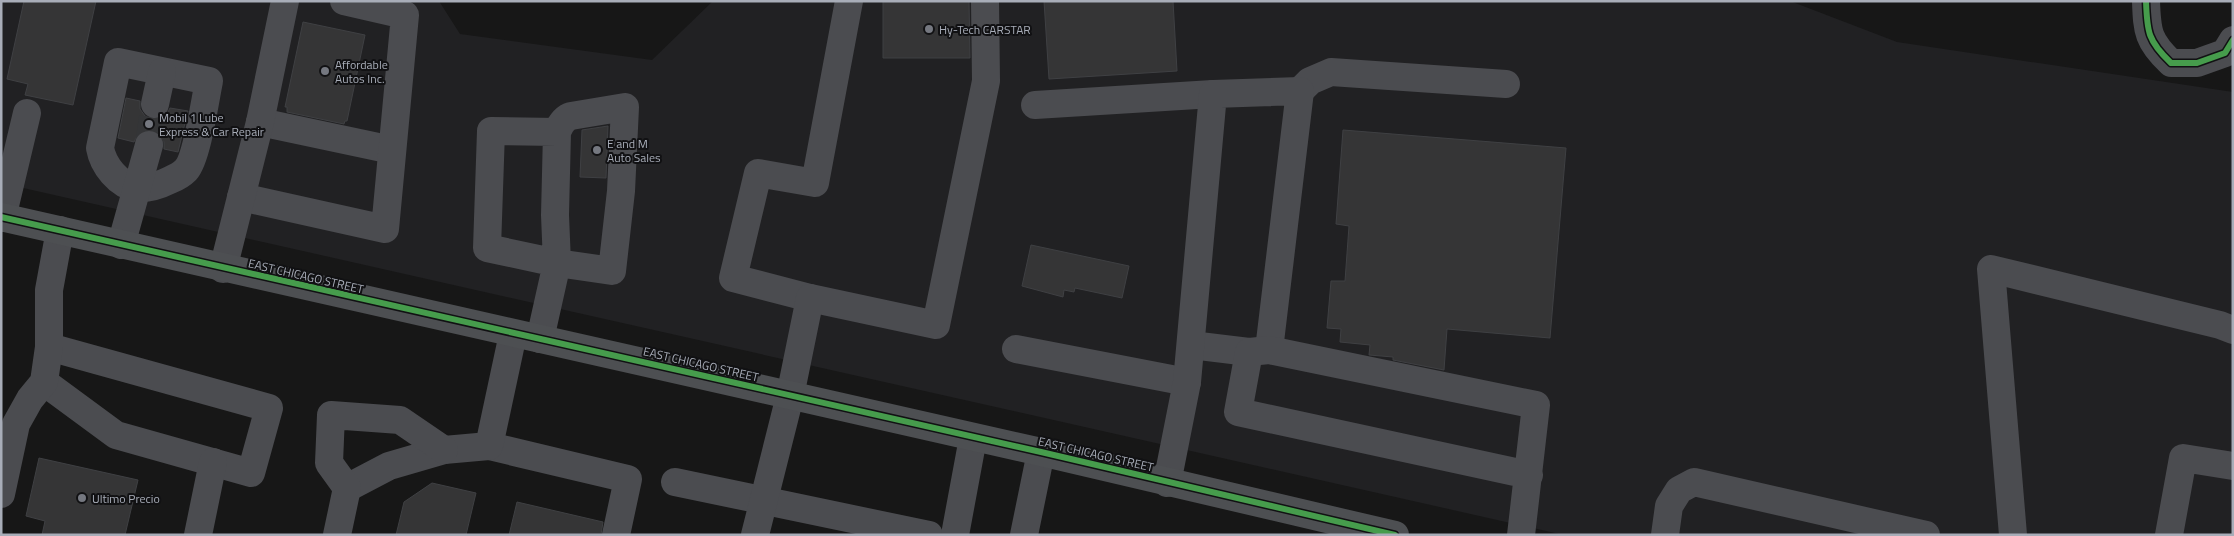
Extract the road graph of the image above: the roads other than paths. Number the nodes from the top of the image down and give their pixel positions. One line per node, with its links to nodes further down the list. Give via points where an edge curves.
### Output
1 (285, 1): 14 (street)
2 (344, 1): 17 (street, via 405,15)
3 (849, 1): 25 (street, via 815,184 758,173 733,278)
4 (985, 1): 25 (street, via 986,81 936,325)
5 (2146, 1): 6 (street, via 2147,27 2154,47 2170,63 2197,64 2225,53)
6 (2233, 40)
7 (162, 72): 11 (street); 18 (street, via 118,62 100,148 113,174); 18 (street, via 209,81 193,156 186,170 174,178 150,187)
8 (1506, 84): 9 (street, via 1331,72 1310,81)
9 (1300, 91): 10 (street); 32 (street)
10 (1213, 94): 12 (street); 29 (street)
11 (155, 104)
12 (1035, 105)
13 (27, 113): 20 (street)
14 (260, 122): 17 (street); 19 (street)
15 (557, 132): 23 (street); 23 (street, via 491,131 487,248); 23 (street, via 562,122 571,116 625,107 621,191 612,271)
16 (149, 145): 18 (street)
17 (392, 150): 19 (street, via 385,229)
18 (135, 188): 22 (street)
19 (241, 196): 24 (street)
20 (2, 218): 21 (main road, EAST CHICAGO STREET)
21 (60, 230): 22 (main road, EAST CHICAGO STREET); 30 (street, via 49,290)
22 (121, 244): 24 (main road, EAST CHICAGO STREET)
23 (557, 263): 28 (street)
24 (223, 269): 27 (main road, EAST CHICAGO STREET)
25 (810, 298): 35 (street)
26 (2233, 330): 60 (street, via 1991,269)
27 (513, 334): 28 (main road, EAST CHICAGO STREET); 37 (street)
28 (540, 339): 35 (main road, EAST CHICAGO STREET)
29 (1191, 345): 32 (street); 34 (street)
30 (49, 347): 33 (street); 40 (street, via 269,408 251,474)
31 (1016, 349): 34 (street)
32 (1259, 351): 42 (street, via 1536,405); 42 (street, via 1238,412)
33 (44, 382): 40 (street, via 116,435); 46 (street, via 16,424)
34 (1187, 382): 44 (street)
35 (790, 396): 36 (main road, EAST CHICAGO STREET); 47 (street)
36 (973, 438): 39 (main road, EAST CHICAGO STREET); 54 (street)
37 (490, 446): 38 (street); 51 (street, via 628,479)
38 (444, 450): 45 (street, via 389,466); 45 (street, via 400,420 331,415 329,462)
39 (1042, 452): 44 (main road, EAST CHICAGO STREET); 55 (street)
40 (213, 462): 49 (street)
41 (2233, 466): 61 (street, via 2183,458)
42 (1529, 475): 57 (street)
43 (675, 482): 47 (street)
44 (1167, 483): 48 (main road, EAST CHICAGO STREET)
45 (347, 488): 50 (street)
46 (1, 494)
47 (762, 500): 52 (street); 53 (street)
48 (1321, 526): 56 (main road, EAST CHICAGO STREET)
49 (198, 535)
50 (338, 535)
51 (616, 535)
52 (755, 535)
53 (929, 535)
54 (956, 535)
55 (1024, 535)
56 (1395, 535)
57 (1521, 535)
58 (1665, 535): 59 (street, via 1669,506 1679,490 1694,482)
59 (1926, 535)
60 (2013, 535)
61 (2169, 535)

